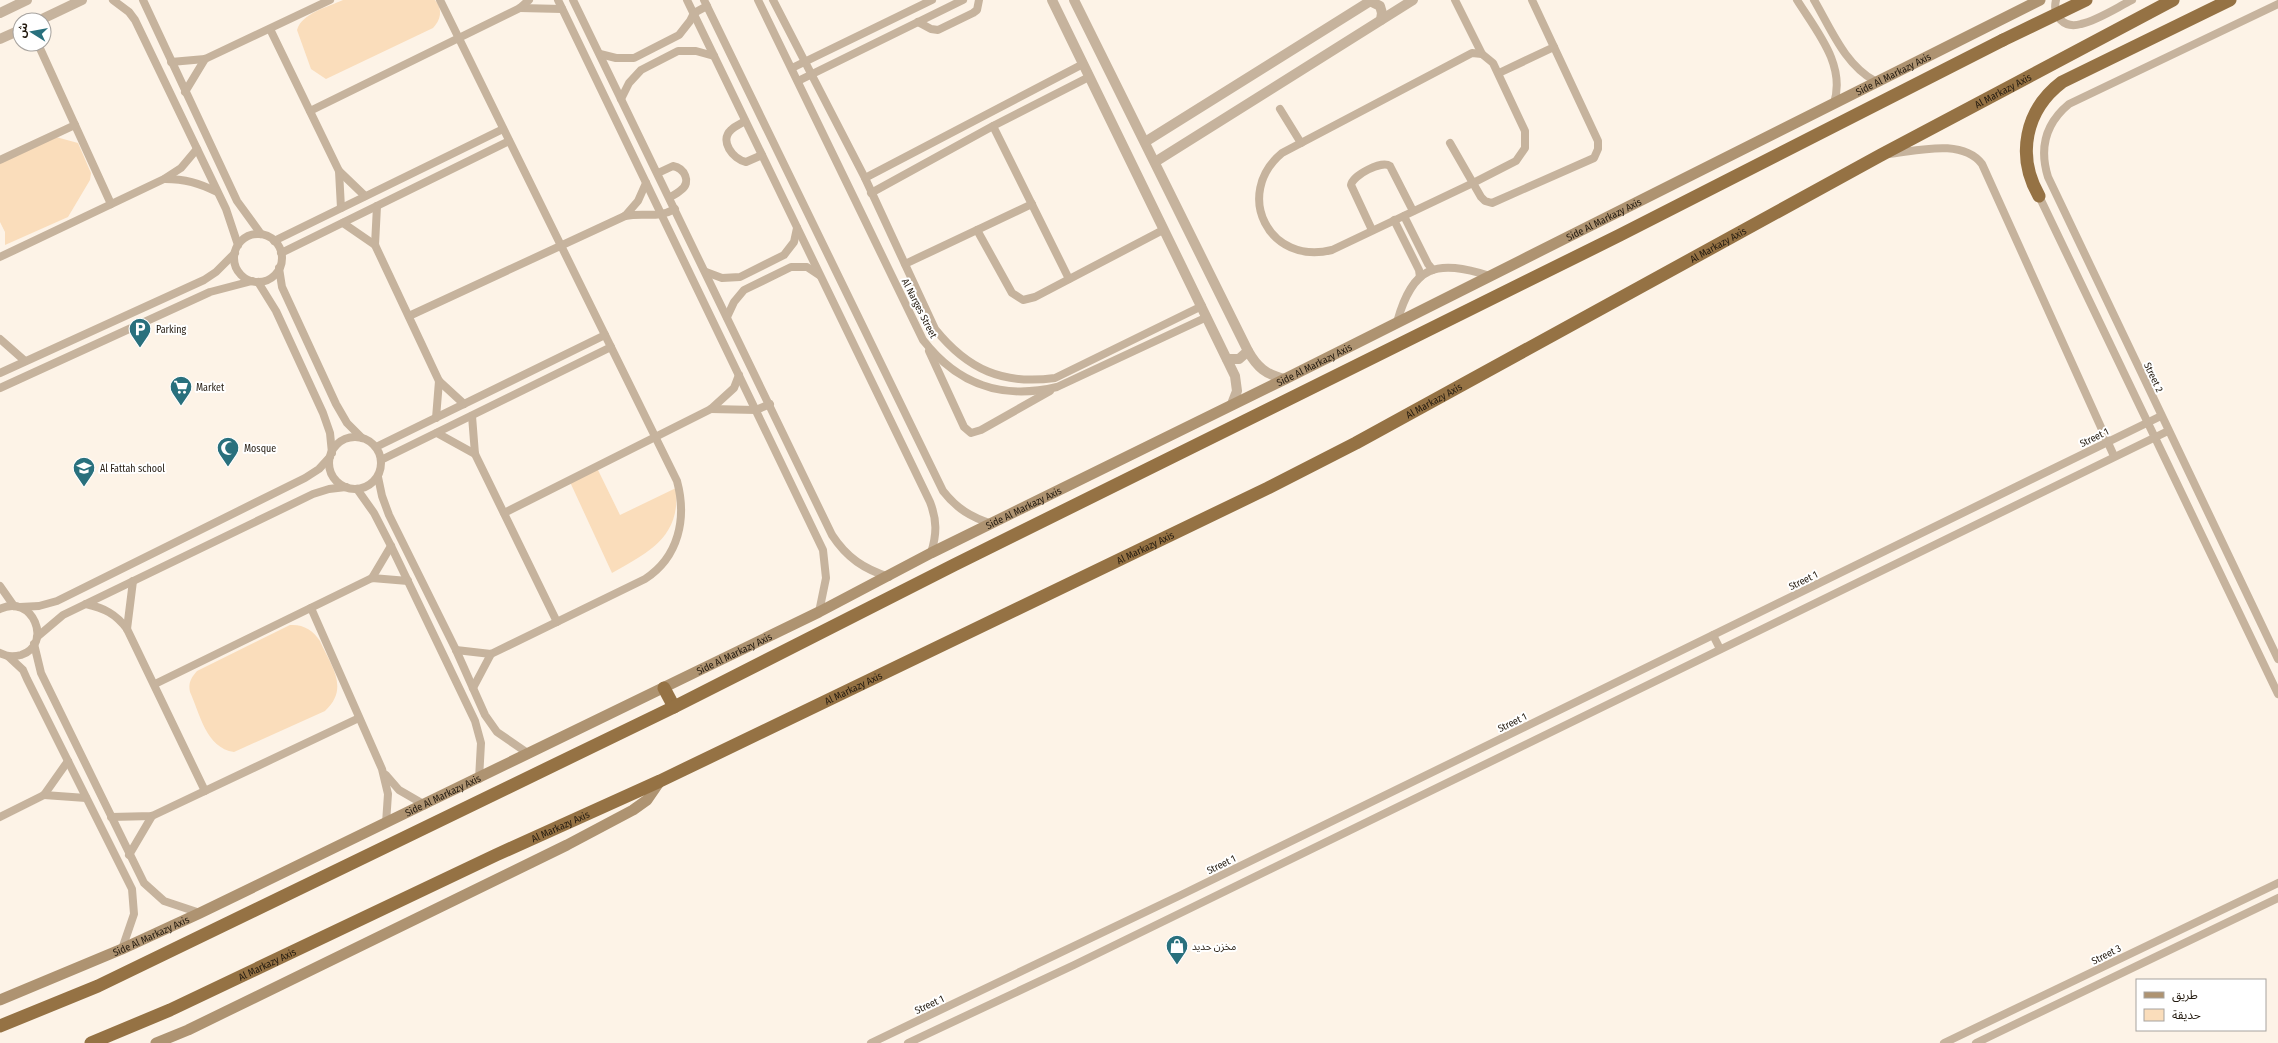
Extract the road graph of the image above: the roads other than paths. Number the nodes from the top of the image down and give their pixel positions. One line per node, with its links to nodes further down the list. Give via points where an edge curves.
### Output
1 (27, 0): 34 (street)
2 (82, 0): 36 (street)
3 (113, 0): 73 (street, via 135,20)
4 (143, 0): 51 (street)
5 (330, 0): 39 (street)
6 (440, 0): 41 (street)
7 (529, 0): 32 (street)
8 (558, 0): 33 (street)
9 (573, 0): 47 (street)
10 (687, 0): 35 (street)
11 (758, 0): 54 (street, Al Narges Street)
12 (773, 0): 52 (street, Al Narges Street)
13 (932, 0): 52 (street)
14 (963, 0): 38 (street)
15 (980, 0): 38 (street, via 977,10 973,13 938,30)
16 (1052, 0): 53 (street)
17 (1074, 0): 70 (street)
18 (1371, 0): 37 (street, via 1380,6); 70 (street)
19 (1412, 0): 37 (street)
20 (1456, 0): 48 (street)
21 (1532, 0): 44 (street)
22 (1798, 0): 45 (street)
23 (1814, 0): 43 (street)
24 (2040, 0): 59 (main road, Side Al Markazy Axis)
25 (2056, 0): 27 (street, via 2054,8 2059,19 2067,24 2080,25)
26 (2086, 0): 189 (highway, bridge)
27 (2132, 0)
28 (2174, 0): 75 (highway, Al Markazy Axis)
29 (2230, 0): 87 (highway, via 2062,82 2046,96 2030,124 2025,145 2029,177)
30 (705, 3): 35 (street); 163 (street, via 943,492 964,513)
31 (2278, 4): 145 (street, Street 2, via 2069,104 2054,118 2046,137 2043,153 2046,169)
32 (520, 8): 33 (street); 41 (street)
33 (562, 9): 82 (street)
34 (0, 13)
35 (694, 13): 47 (street, via 679,35 634,58 616,58); 49 (street)
36 (52, 14)
37 (1381, 20): 77 (street)
38 (918, 22): 56 (street)
39 (270, 28): 50 (street); 64 (street)
40 (12, 34): 42 (street)
41 (459, 38): 64 (street); 68 (street)
42 (0, 39)
43 (1839, 43): 45 (street); 59 (street, via 1856,67)
44 (1554, 47): 55 (street); 83 (street, via 1598,141 1594,158 1495,202 1483,199)
45 (1827, 50): 62 (street, via 1838,76)
46 (42, 52): 66 (street)
47 (600, 54): 61 (street)
48 (1482, 54): 55 (street, via 1490,59); 71 (street, via 1472,53 1463,56)
49 (714, 56): 61 (street, via 696,51 678,51 641,70 629,83); 65 (street)
50 (205, 59): 51 (street); 60 (street)
51 (171, 62): 60 (street)
52 (804, 63): 54 (street); 56 (street, Al Narges Street)
53 (1083, 64): 57 (street); 80 (street)
54 (792, 68): 58 (street, Al Narges Street)
55 (1499, 73): 83 (street, via 1525,131 1527,142 1523,153 1516,161)
56 (810, 75): 58 (street); 80 (street, Al Narges Street)
57 (1089, 77): 67 (street); 102 (street)
58 (798, 81): 128 (street, Al Narges Street)
59 (1875, 81): 62 (main road, Side Al Markazy Axis)
60 (185, 92): 104 (street, via 237,201)
61 (621, 99): 79 (street)
62 (1834, 103): 118 (main road, Side Al Markazy Axis)
63 (1280, 109): 71 (street)
64 (310, 110): 78 (street)
65 (745, 121): 74 (street); 74 (street, via 731,130 729,148 734,156 746,162)
66 (75, 125): 76 (street); 89 (street)
67 (993, 126): 85 (street); 90 (street)
68 (503, 128): 69 (street); 86 (street)
69 (510, 141): 91 (street); 108 (street)
70 (1145, 142): 77 (street)
71 (1301, 143): 103 (street, via 1275,159 1261,182 1260,210 1272,235 1291,248 1313,253 1332,250)
72 (1450, 143): 83 (street)
73 (197, 149): 81 (street, via 181,168); 84 (street)
74 (762, 155): 100 (street)
75 (1881, 155): 153 (street, via 1955,148 1973,155 1982,164); 195 (highway, Al Markazy Axis, via 1349,446)
76 (0, 160)
77 (1155, 162): 130 (street)
78 (339, 171): 86 (street); 92 (street)
79 (658, 172): 88 (street); 88 (street, via 673,166 685,174 686,185)
80 (865, 178): 85 (street, Al Narges Street)
81 (164, 179): 84 (street, via 183,179 200,183); 89 (street)
82 (646, 183): 95 (street, via 638,201); 96 (street)
83 (1473, 183): 94 (street)
84 (217, 192): 106 (street, via 226,209)
85 (871, 193): 112 (street, Al Narges Street)
86 (365, 196): 92 (street)
87 (2039, 196): 147 (street)
88 (670, 197): 93 (street)
89 (111, 204): 111 (street)
90 (1032, 204): 101 (street); 119 (street)
91 (377, 206): 99 (street); 107 (street)
92 (341, 208): 105 (street)
93 (675, 210): 96 (street); 115 (street)
94 (1413, 211): 97 (street); 103 (street, via 1390,166 1386,163 1380,164 1356,177 1350,185)
95 (624, 216): 96 (street); 108 (street)
96 (662, 216): 134 (street)
97 (1404, 216): 98 (street); 114 (street)
98 (1394, 220): 103 (street); 117 (street)
99 (344, 223): 107 (street); 110 (street)
100 (797, 227): 115 (street, via 794,242 784,255 740,277 722,278); 116 (street)
101 (977, 230): 112 (street); 119 (street, via 1017,298 1029,300)
102 (1163, 230): 119 (street); 121 (street)
103 (1372, 230)
104 (261, 234): 105 (street); 106 (street, via 248,236)
105 (274, 241): 110 (street)
106 (238, 245): 109 (street)
107 (375, 245): 122 (street)
108 (561, 245): 122 (street); 126 (street)
109 (235, 253): 120 (street, via 237,268 243,276); 132 (street, via 204,280)
110 (281, 253): 113 (street)
111 (0, 257)
112 (905, 264): 121 (street, Al Narges Street, via 935,329 948,345 962,358 979,368 997,376 1016,380 1036,381 1055,378)
113 (279, 268): 120 (street, via 270,278); 151 (street, via 285,293 336,404 347,422)
114 (1433, 270): 117 (street); 118 (street, via 1454,267)
115 (706, 272): 124 (street)
116 (820, 275): 124 (street, via 807,268 791,267 744,290 734,302); 165 (street, via 933,508 937,528)
117 (1420, 276): 125 (street, via 1406,293)
118 (1490, 276): 125 (main road, Side Al Markazy Axis)
119 (1069, 279)
120 (255, 281): 138 (street, via 210,292); 156 (street, via 276,311 323,414 330,433)
121 (1202, 306): 123 (street)
122 (409, 316): 136 (street)
123 (1207, 317): 131 (street); 137 (street, Al Narges Street)
124 (727, 318): 140 (street)
125 (1397, 322): 135 (main road, Side Al Markazy Axis)
126 (605, 335): 129 (street); 139 (street)
127 (0, 339): 132 (street)
128 (923, 340): 137 (street, Al Narges Street, via 946,365 974,383 1012,392 1041,391); 137 (street, via 964,427 971,433 981,430)
129 (611, 347): 144 (street); 150 (street)
130 (1248, 351): 131 (street, via 1239,359); 135 (street, via 1262,370)
131 (1227, 359): 141 (street, via 1237,383 1236,398)
132 (25, 361): 133 (street)
133 (0, 373)
134 (739, 375): 142 (street, via 734,388); 143 (street)
135 (1284, 379): 141 (main road, Side Al Markazy Axis)
136 (439, 381): 139 (street); 146 (street)
137 (1057, 387)
138 (0, 388)
139 (464, 404): 146 (street)
140 (770, 404): 143 (street); 166 (street, via 838,543 869,570)
141 (1232, 404): 163 (main road, Side Al Markazy Axis)
142 (711, 408): 143 (street); 150 (street)
143 (756, 410): 175 (street, via 823,550 826,578)
144 (472, 416): 149 (street); 155 (street)
145 (2161, 416): 147 (street, Street 1); 148 (street, Street 2)
146 (436, 418): 154 (street)
147 (2146, 423): 152 (street); 153 (street, Street 1)
148 (2168, 431): 152 (street); 184 (street, Street 2)
149 (437, 433): 155 (street); 158 (street)
150 (655, 437): 162 (street); 176 (street, via 677,481 681,496 682,519 675,543 658,570 645,579)
151 (362, 438): 154 (street); 156 (street, via 355,437 341,442)
152 (2154, 438): 157 (street); 188 (street)
153 (2107, 442): 157 (street); 178 (street, Street 1)
154 (376, 447): 158 (street)
155 (475, 454): 162 (street)
156 (331, 455): 160 (street, via 331,472 340,484); 172 (street, via 319,469 304,478 57,601 39,606)
157 (2114, 456): 180 (street, via 1939,544)
158 (381, 460): 159 (street)
159 (378, 476): 161 (street, via 365,487); 181 (street, via 387,510)
160 (346, 487): 161 (street); 168 (street, via 313,494)
161 (357, 489): 164 (street, via 374,513)
162 (504, 513): 176 (street)
163 (992, 524): 165 (main road, Side Al Markazy Axis)
164 (391, 546): 167 (street); 169 (street)
165 (931, 553): 166 (main road, Side Al Markazy Axis)
166 (889, 577): 175 (main road, Side Al Markazy Axis)
167 (372, 578): 169 (street); 173 (street)
168 (133, 581): 171 (street); 177 (street)
169 (408, 581): 194 (street, via 479,733)
170 (0, 586): 172 (street)
171 (86, 604): 177 (street, via 112,612); 179 (street, via 56,620)
172 (17, 606): 174 (street); 179 (street, via 26,610 35,619)
173 (311, 608): 185 (street); 190 (street)
174 (0, 609)
175 (819, 612): 187 (main road, Side Al Markazy Axis)
176 (557, 622): 182 (street)
177 (127, 629): 185 (street)
178 (1713, 635): 180 (street); 204 (street, Street 1)
179 (36, 640): 183 (street, via 23,654); 200 (street, via 41,673)
180 (1720, 649): 206 (street)
181 (456, 650): 182 (street); 186 (street)
182 (491, 654): 186 (street)
183 (4, 655): 192 (street, via 25,674)
184 (2278, 659)
185 (155, 684): 196 (street)
186 (473, 688): 191 (street, via 485,715 497,732)
187 (664, 688): 189 (highway); 191 (main road, Side Al Markazy Axis)
188 (2278, 694)
189 (674, 707): 212 (highway, via 98,986)
190 (359, 718): 193 (street); 196 (street)
191 (529, 754): 194 (main road, Side Al Markazy Axis)
192 (68, 761): 197 (street); 198 (street)
193 (382, 769): 199 (street, via 399,790); 203 (street, via 388,794)
194 (479, 779): 199 (main road, Side Al Markazy Axis)
195 (660, 782): 213 (highway, Al Markazy Axis, via 489,858 170,1010); 214 (main road, via 640,805 580,838 188,1030)
196 (205, 791): 201 (street)
197 (44, 795): 198 (street); 202 (street)
198 (86, 798): 210 (street, via 132,889 134,914)
199 (425, 804): 203 (main road, Side Al Markazy Axis)
200 (111, 816): 201 (street); 205 (street)
201 (152, 816): 205 (street)
202 (0, 817)
203 (386, 823): 209 (main road, Side Al Markazy Axis)
204 (1283, 845): 206 (street); 215 (street, Street 1)
205 (129, 855): 209 (street, via 144,883 157,896)
206 (1289, 858): 216 (street)
207 (2278, 883): 217 (street, Street 3)
208 (2278, 898): 218 (street)
209 (200, 912): 210 (main road, Side Al Markazy Axis)
210 (122, 949): 211 (main road, Side Al Markazy Axis)
211 (0, 1000)
212 (0, 1026)
213 (91, 1043)
214 (156, 1043)
215 (871, 1043)
216 (908, 1043)
217 (1944, 1043)
218 (1976, 1043)

